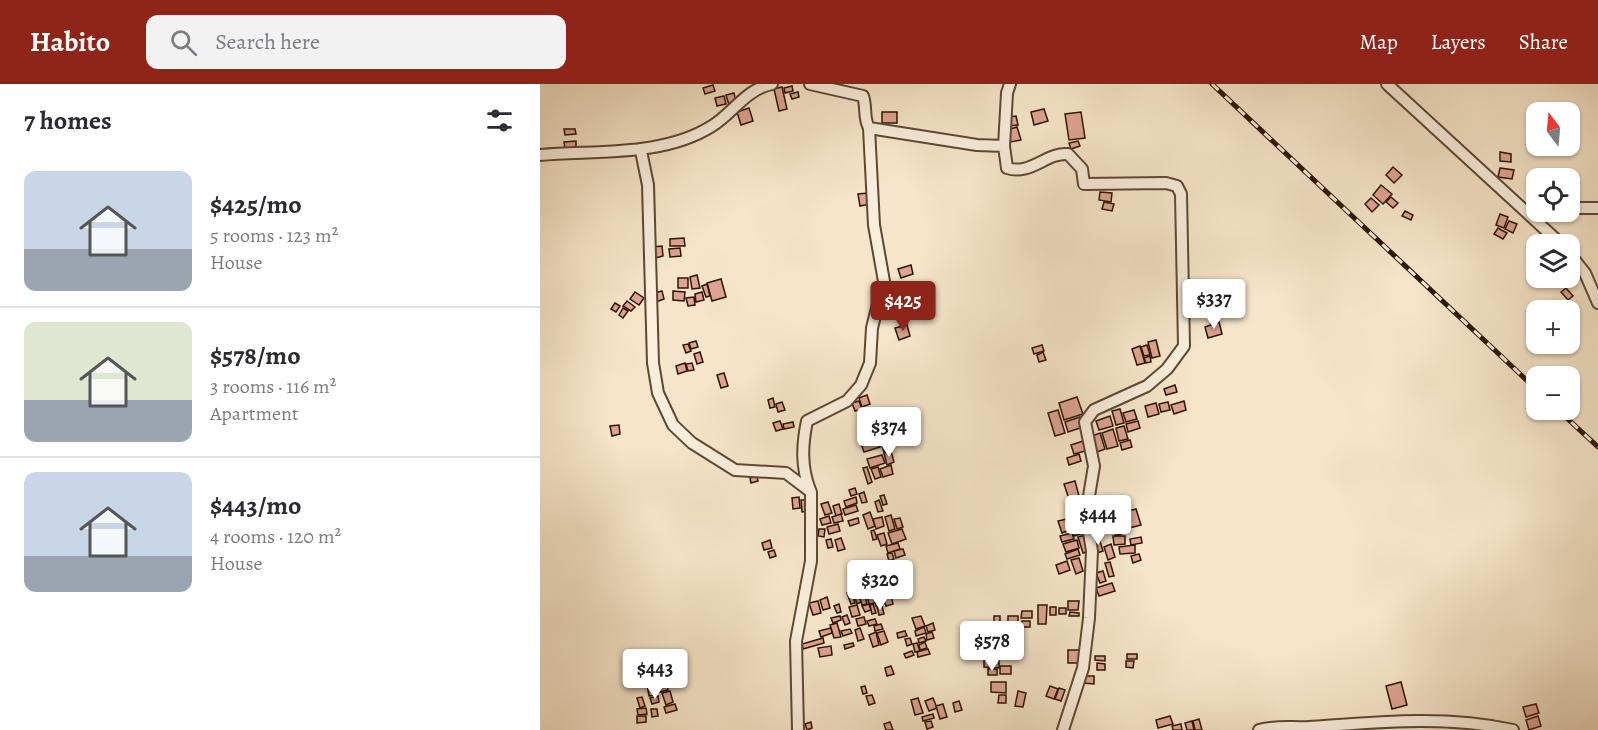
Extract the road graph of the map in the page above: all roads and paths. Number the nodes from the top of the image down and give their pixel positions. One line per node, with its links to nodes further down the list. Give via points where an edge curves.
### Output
1 (772, 84): 7 (street, via 750,93 712,127)
2 (810, 84): 5 (street, via 863,96 864,120)
3 (1010, 84): 6 (street)
4 (1387, 84): 9 (street, via 1495,186)
5 (870, 128): 6 (street); 15 (street, via 874,225 885,287 875,313 870,363 861,385 847,401 807,421 803,444 805,477)
6 (1004, 146): 17 (street, via 1007,168 1014,170 1032,167 1060,153 1068,154 1082,169 1084,184 1166,183 1177,186 1181,194 1184,346 1167,369 1147,386 1094,410 1085,422 1094,466 1086,514 1092,551 1089,618 1083,668)
7 (640, 151): 8 (street); 15 (street, via 648,185 653,363 658,393 673,425 692,443 735,470 786,473)
8 (540, 155)
9 (1523, 207): 12 (street)
10 (1580, 208): 11 (street)
11 (1598, 208)
12 (1551, 234)
13 (1580, 267): 14 (street)
14 (1598, 303)
15 (811, 492): 16 (street, via 811,561 796,641)
16 (798, 730)
17 (1063, 730)
18 (1259, 730): 19 (street, via 1422,720)
19 (1514, 730)

